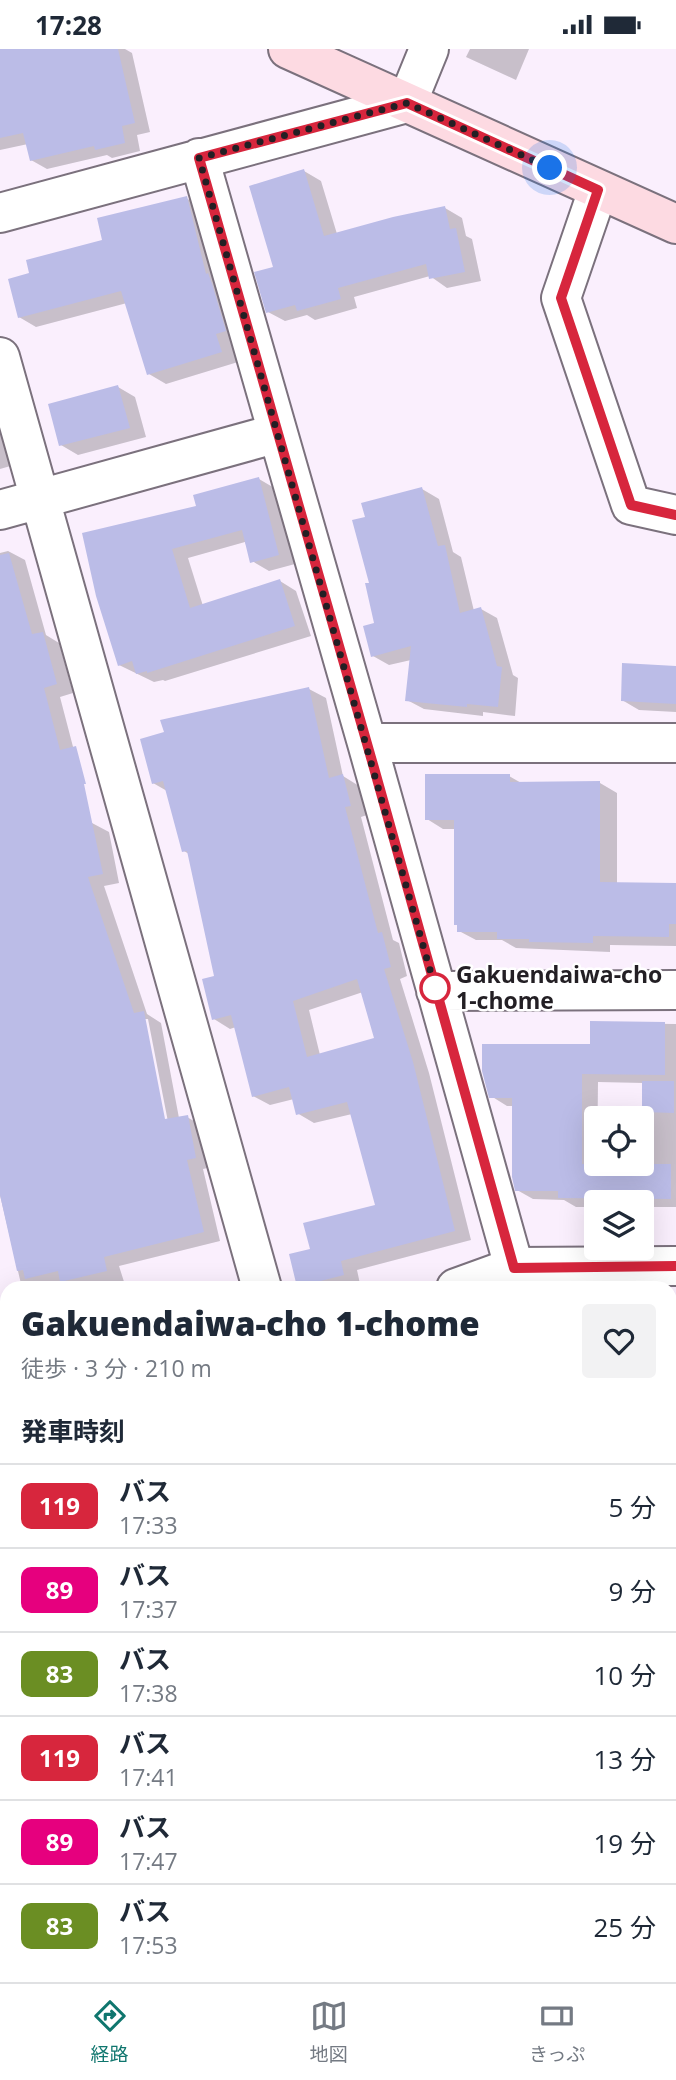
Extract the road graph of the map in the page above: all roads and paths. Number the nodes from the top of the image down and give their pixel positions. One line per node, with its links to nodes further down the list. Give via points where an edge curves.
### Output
1 (288, 49): 3 (street)
2 (429, 49): 3 (street)
3 (407, 103): 4 (street); 5 (street)
4 (199, 158): 6 (street); 9 (street)
5 (598, 190): 7 (street); 12 (street, via 561,298 631,505)
6 (0, 213)
7 (676, 224)
8 (0, 357): 10 (street)
9 (278, 433): 10 (street); 13 (street)
10 (40, 498): 11 (street); 19 (street)
11 (0, 510)
12 (676, 515)
13 (367, 743): 14 (street); 16 (street)
14 (676, 743)
15 (676, 990): 16 (street)
16 (436, 991): 18 (street)
17 (676, 1266): 18 (street)
18 (514, 1268): 20 (street)
19 (260, 1281)
20 (476, 1281)

